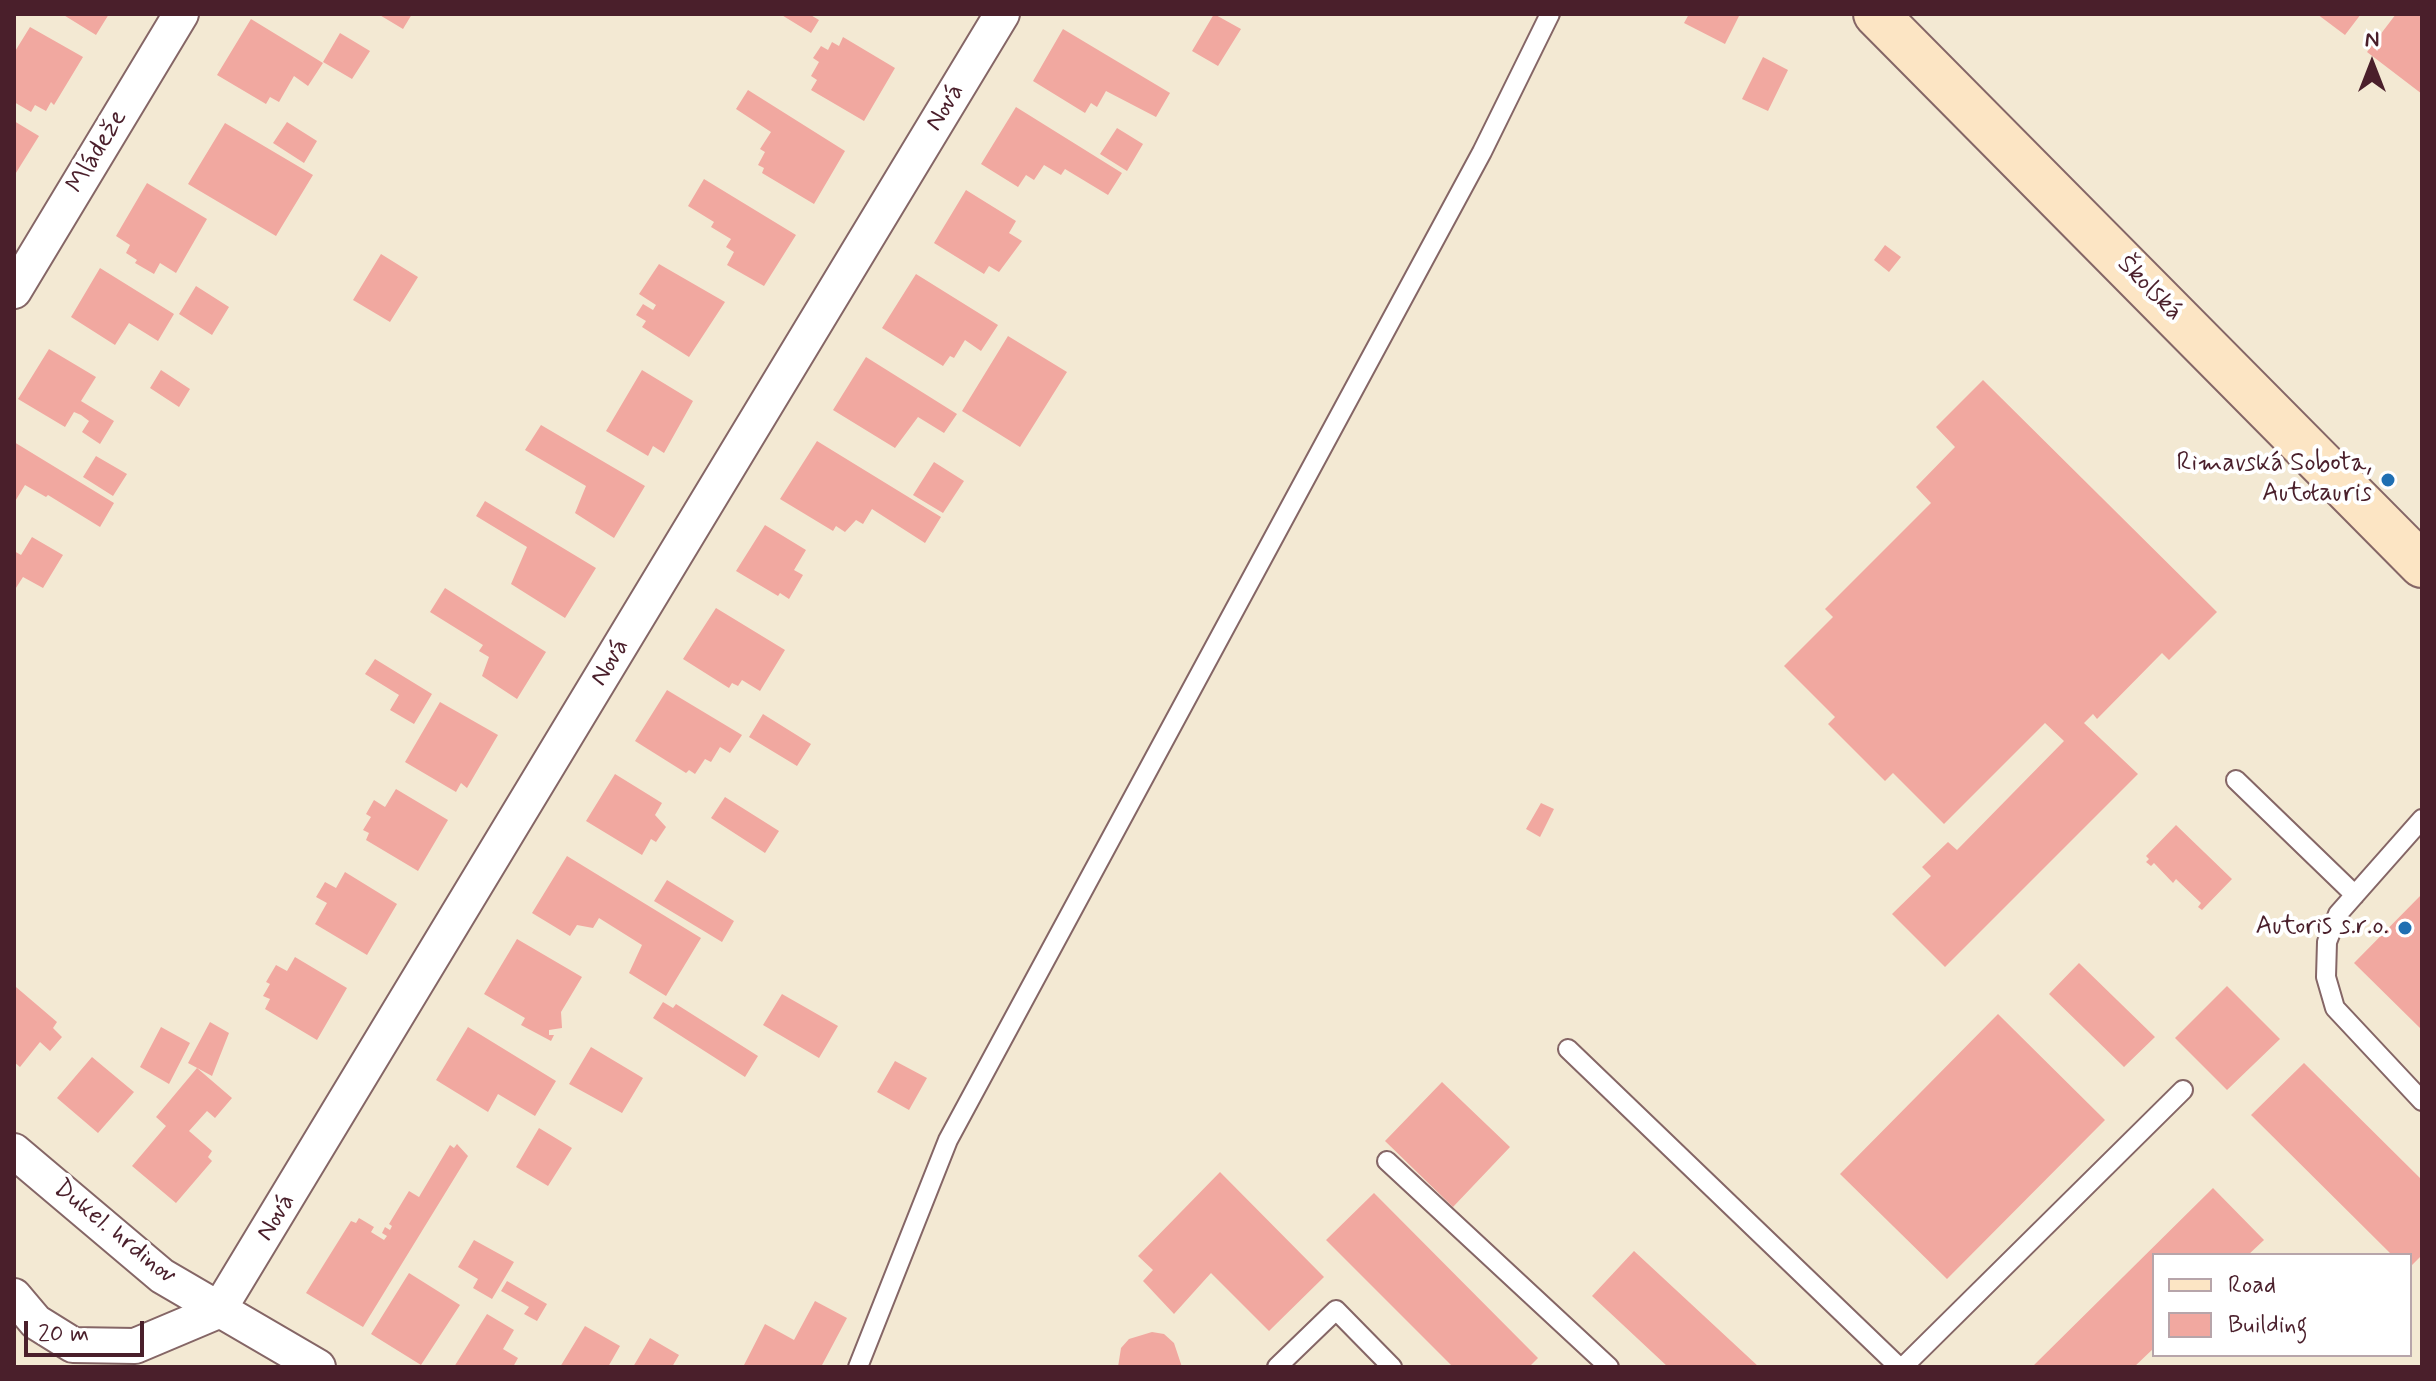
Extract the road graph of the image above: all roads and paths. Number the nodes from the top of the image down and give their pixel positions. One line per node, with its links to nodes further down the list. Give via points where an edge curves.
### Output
1 (181, 14): 5 (street, Mládeže)
2 (1002, 14): 16 (street, Nová)
3 (1550, 14): 18 (lane, via 1482,152 948,1140)
4 (1876, 14): 6 (main road, Školská)
5 (14, 291)
6 (2422, 565)
7 (2236, 780): 9 (lane)
8 (2422, 819): 9 (lane)
9 (2355, 895): 12 (lane, via 2338,914 2327,942 2326,977 2335,1008)
10 (1568, 1049): 22 (lane)
11 (2183, 1090): 22 (lane)
12 (2422, 1101)
13 (14, 1151): 16 (street, Dukel. hrdinov, via 162,1276)
14 (1387, 1161): 21 (lane)
15 (14, 1296): 16 (street, Dukel. hrdinov, via 36,1322 73,1345 135,1346)
16 (218, 1311): 17 (street, Dukel. hrdinov)
17 (318, 1367)
18 (858, 1367)
19 (1277, 1367): 20 (lane, via 1336,1310)
20 (1392, 1367)
21 (1609, 1367)
22 (1901, 1367)

